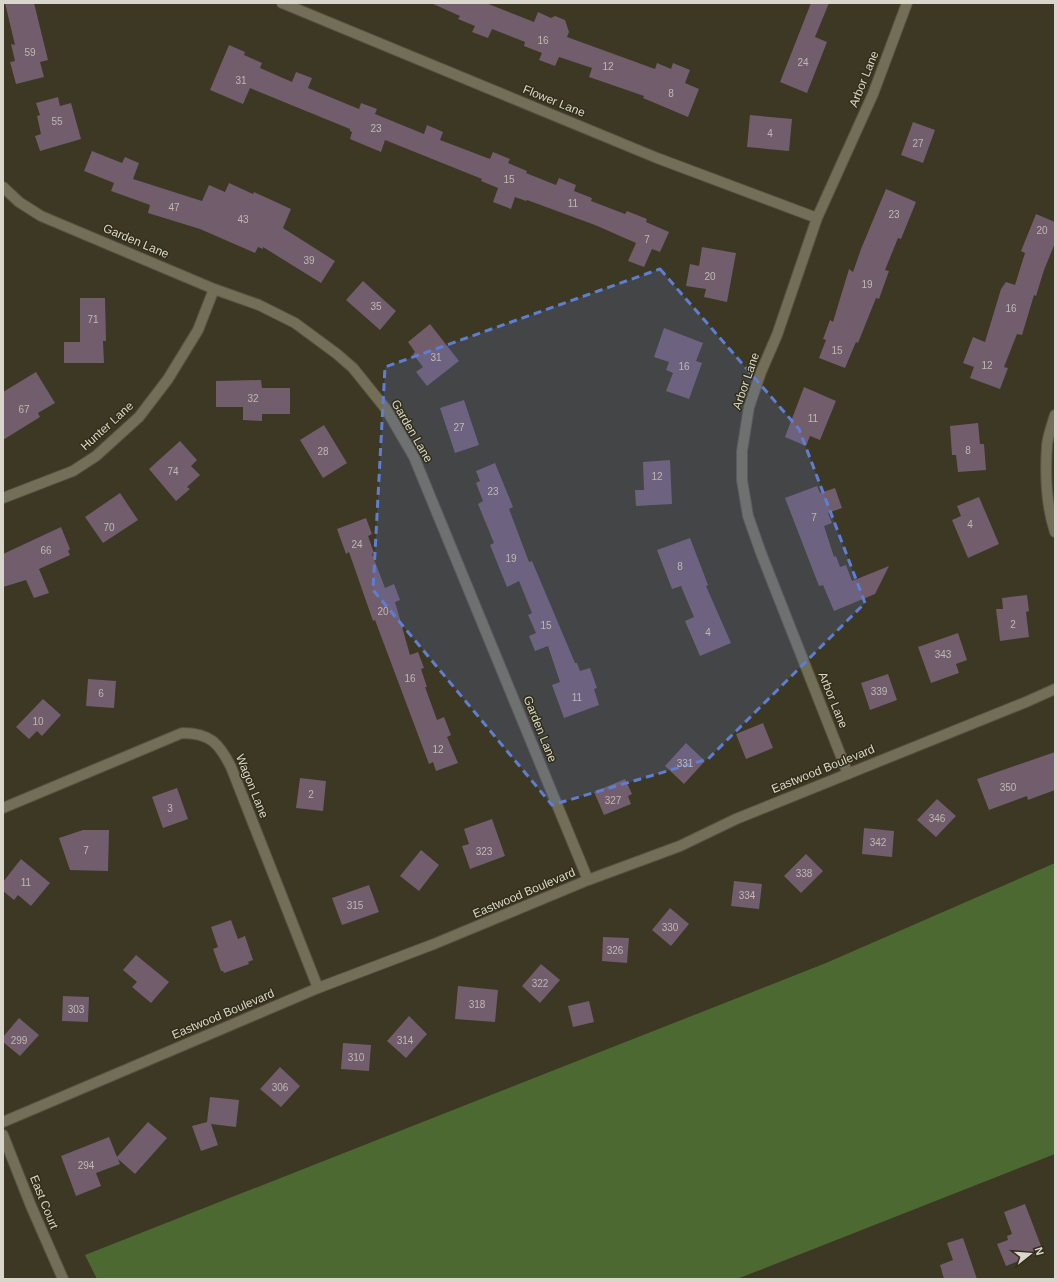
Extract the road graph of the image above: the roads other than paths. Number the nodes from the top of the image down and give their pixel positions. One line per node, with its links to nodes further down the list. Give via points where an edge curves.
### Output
1 (282, 3): 4 (street, Flower Lane, via 657,158)
2 (907, 3): 4 (street, Arbor Lane, via 873,94)
3 (3, 187): 5 (street, Garden Lane, via 19,202 41,216)
4 (817, 218): 10 (street, Arbor Lane, via 749,407 742,451 742,480 748,516 761,553)
5 (214, 289): 7 (street, Hunter Lane, via 198,330 168,379 138,417 96,456 73,471); 12 (street, Garden Lane, via 259,305 295,323 353,368 386,409 414,457)
6 (1055, 415): 8 (street, via 1047,444 1047,484 1050,518)
7 (3, 498)
8 (1055, 532)
9 (1055, 689): 10 (street, Eastwood Boulevard)
10 (848, 774): 12 (street, Eastwood Boulevard, via 736,818 680,846)
11 (3, 808): 13 (street, Wagon Lane, via 182,733 207,736 224,752 231,767)
12 (588, 880): 13 (street, Eastwood Boulevard, via 434,944)
13 (318, 988): 14 (street, Eastwood Boulevard)
14 (3, 1122)
15 (3, 1135): 16 (street, East Court)
16 (63, 1279)

